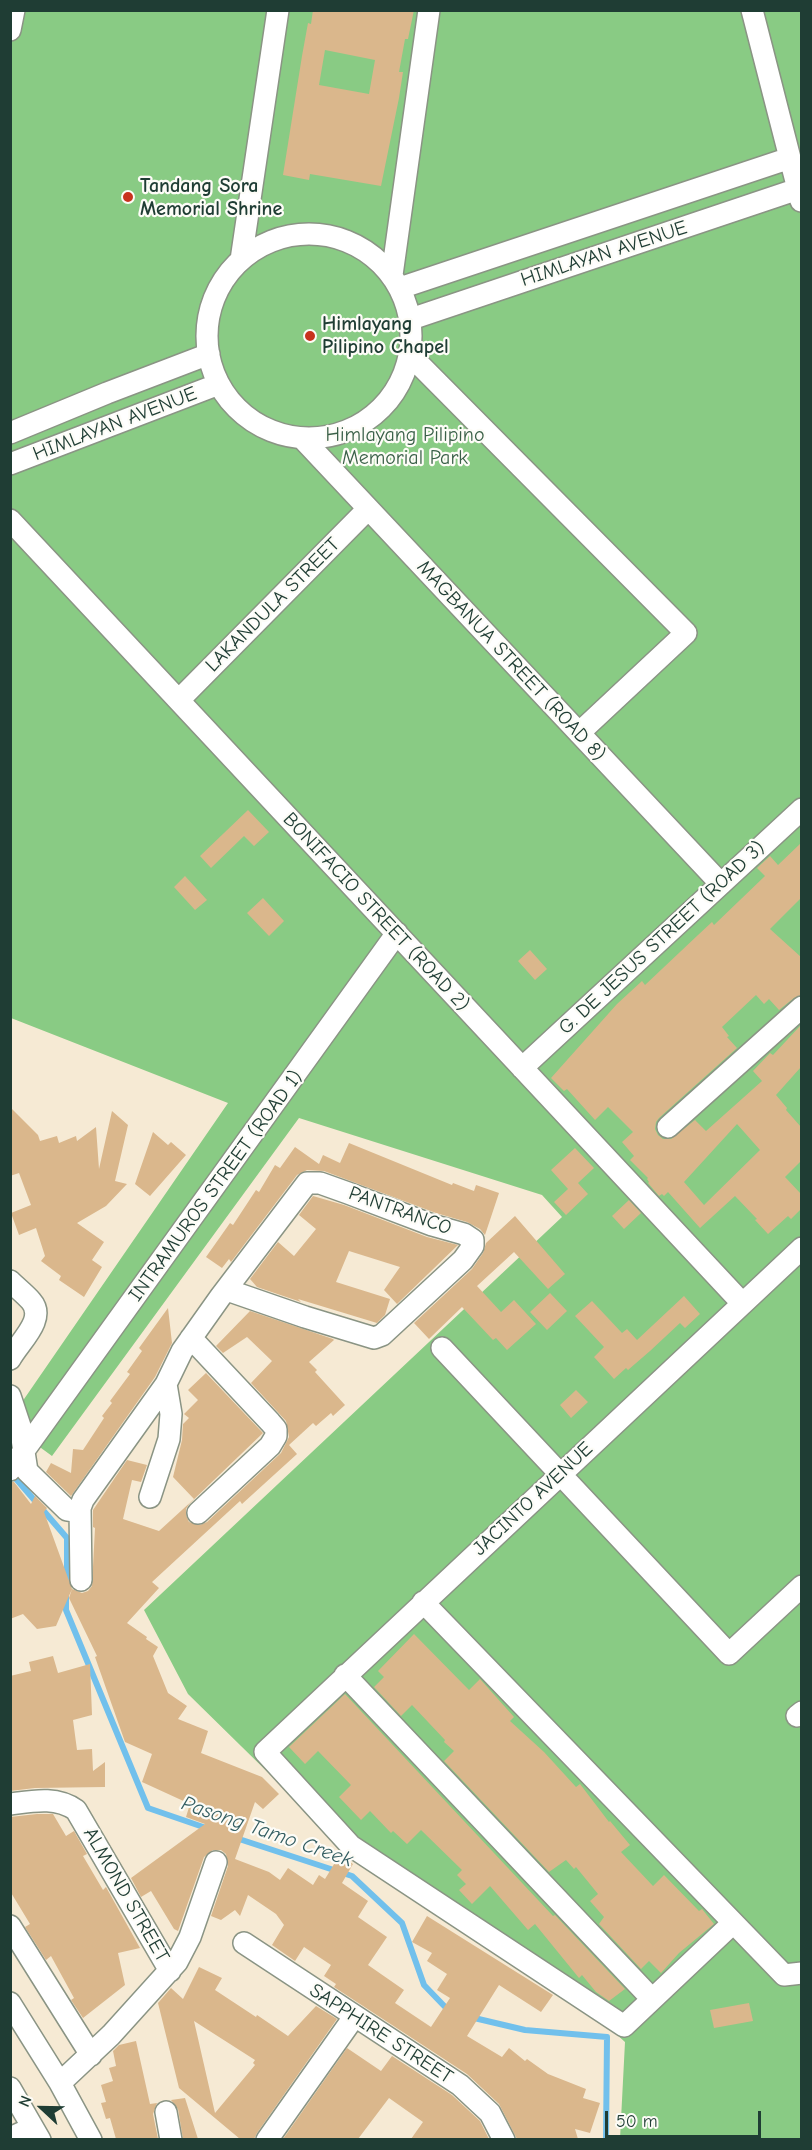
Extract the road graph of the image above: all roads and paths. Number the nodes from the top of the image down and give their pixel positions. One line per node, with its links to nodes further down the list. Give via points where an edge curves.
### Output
1 (14, 10): 5 (street)
2 (278, 10): 8 (street)
3 (429, 10): 9 (street)
4 (752, 10): 6 (street)
5 (10, 30)
6 (790, 158): 7 (street); 9 (street)
7 (800, 196): 10 (street, HIMLAYAN AVENUE)
8 (241, 260): 9 (street, via 269,242 303,234 336,237 367,251); 11 (street, via 224,280 213,303)
9 (396, 281): 10 (street)
10 (411, 319): 12 (street)
11 (209, 354): 13 (street); 14 (street, HIMLAYAN AVENUE)
12 (410, 355): 15 (street, via 397,390 372,417 339,434); 20 (street, via 686,633)
13 (219, 384): 15 (street, via 233,405 253,422 276,433); 16 (street, HIMLAYAN AVENUE)
14 (10, 433)
15 (302, 438): 17 (street, MAGBANUA STREET (ROAD 8))
16 (10, 464)
17 (368, 509): 19 (street, LAKANDULA STREET); 20 (street, MAGBANUA STREET (ROAD 8))
18 (10, 520): 19 (street, BONIFACIO STREET (ROAD 2))
19 (179, 700): 23 (street, BONIFACIO STREET (ROAD 2))
20 (579, 733): 22 (street, MAGBANUA STREET (ROAD 8))
21 (801, 809): 22 (street, G. DE JESUS STREET (ROAD 3))
22 (722, 884): 25 (street, G. DE JESUS STREET (ROAD 3))
23 (397, 933): 25 (street, BONIFACIO STREET (ROAD 2)); 36 (street, INTRAMUROS STREET (ROAD 1))
24 (801, 1007): 26 (street)
25 (522, 1068): 30 (street, BONIFACIO STREET (ROAD 2))
26 (668, 1127)
27 (801, 1248): 30 (street, JACINTO AVENUE)
28 (10, 1281): 33 (street, via 32,1301 37,1315)
29 (227, 1290): 29 (street, PANTRANCO, via 307,1183 348,1192 472,1240 473,1246 463,1260 382,1335 374,1338); 31 (street, PANTRANCO)
30 (742, 1303): 38 (street, JACINTO AVENUE)
31 (191, 1338): 34 (street, PANTRANCO); 41 (street, via 276,1429 270,1446)
32 (442, 1348): 38 (street)
33 (10, 1359)
34 (166, 1384): 39 (street, via 171,1414 169,1439); 40 (street, PANTRANCO)
35 (10, 1396): 36 (street)
36 (29, 1443): 37 (street, INTRAMUROS STREET (ROAD 1)); 40 (street, via 27,1471 67,1510)
37 (10, 1470)
38 (561, 1472): 43 (street, via 729,1654); 44 (street, JACINTO AVENUE)
39 (150, 1497)
40 (80, 1508): 42 (street)
41 (198, 1514)
42 (81, 1580)
43 (801, 1586)
44 (423, 1602): 45 (street, JACINTO AVENUE); 48 (street)
45 (345, 1675): 53 (street); 53 (street, JACINTO AVENUE, via 265,1752 351,1846 624,2026)
46 (10, 1804): 51 (street, ALMOND STREET, via 57,1801 75,1810)
47 (216, 1862): 51 (street, via 190,1937)
48 (733, 1923): 52 (street, via 784,1975); 53 (street)
49 (10, 1926): 56 (street)
50 (244, 1943): 55 (street, SAPPHIRE STREET)
51 (170, 1971): 56 (street, ALMOND STREET)
52 (801, 1973)
53 (652, 1999)
54 (10, 2003): 57 (street)
55 (354, 2017): 64 (street); 65 (street, SAPPHIRE STREET, via 460,2085 490,2113)
56 (91, 2055): 57 (street, ALMOND STREET)
57 (60, 2083): 62 (street)
58 (10, 2088): 60 (street)
59 (166, 2112): 63 (street)
60 (36, 2134): 61 (street)
61 (10, 2138)
62 (91, 2139)
63 (171, 2139)
64 (267, 2139)
65 (504, 2139)

